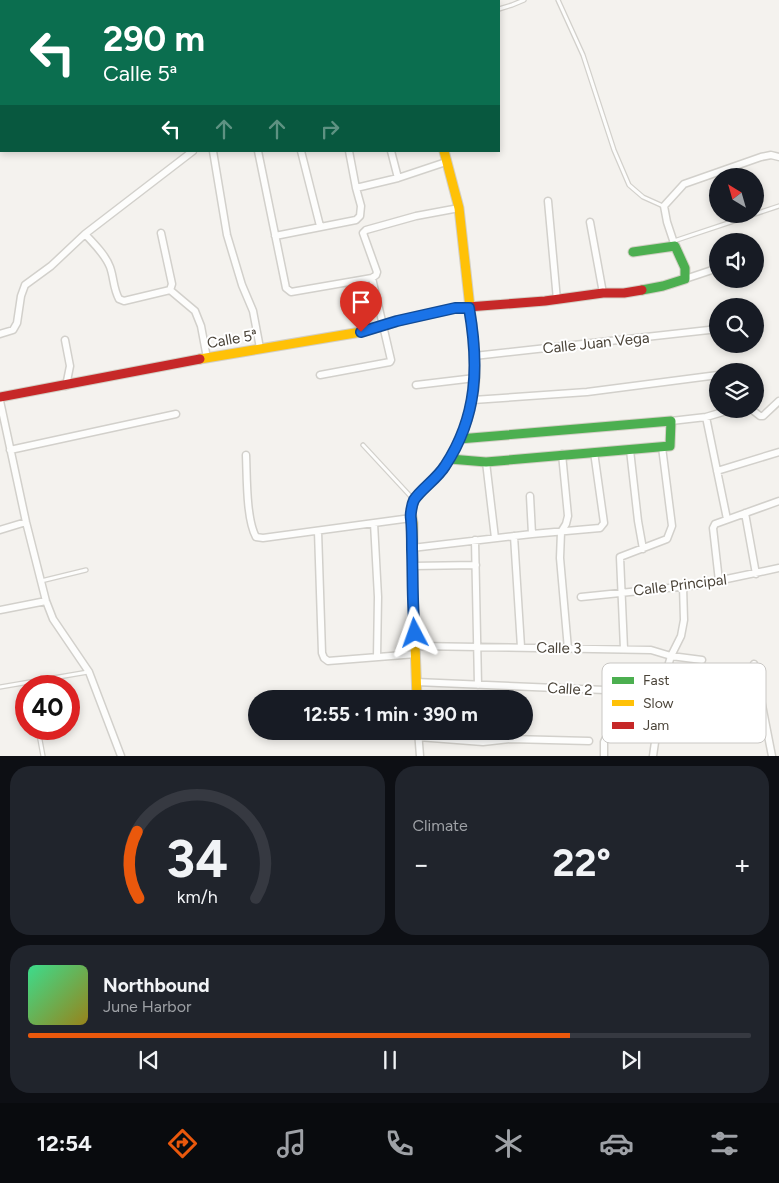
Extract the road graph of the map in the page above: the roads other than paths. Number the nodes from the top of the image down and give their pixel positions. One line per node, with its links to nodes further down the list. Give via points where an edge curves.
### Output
1 (524, 0): 3 (lane)
2 (558, 0): 16 (lane, via 583,55 629,185 643,197)
3 (500, 9)
4 (193, 152): 24 (street)
5 (213, 152): 39 (street, via 227,236 253,311)
6 (258, 152): 25 (street)
7 (301, 152): 21 (street)
8 (350, 152): 14 (street)
9 (391, 152): 13 (street)
10 (444, 152): 12 (street)
11 (779, 157): 16 (street, via 762,157 684,184)
12 (446, 162): 13 (street); 18 (street)
13 (398, 178): 14 (street)
14 (356, 188): 19 (street)
15 (548, 201): 33 (street)
16 (664, 206): 26 (street)
17 (779, 206): 26 (lane)
18 (459, 208): 22 (street); 34 (street)
19 (360, 216): 21 (street, via 356,220); 22 (street)
20 (590, 222): 32 (street)
21 (320, 226): 25 (street)
22 (366, 230): 29 (street, via 363,233 376,272)
23 (161, 233): 31 (street, via 172,284)
24 (85, 234): 31 (street, via 110,267 119,299 124,301); 37 (street, via 25,285 18,323 13,330)
25 (275, 236): 29 (street, via 286,288 291,292)
26 (674, 244): 27 (street); 30 (street, via 685,268)
27 (633, 252)
28 (709, 271): 30 (street)
29 (372, 278): 35 (street)
30 (685, 279): 32 (street, Calle 5ª, via 624,293)
31 (170, 290): 41 (street, via 195,311)
32 (603, 293): 33 (street, Calle 5ª)
33 (556, 300): 34 (street, Calle 5ª)
34 (469, 308): 35 (street, Calle 5ª, via 455,308); 40 (street)
35 (382, 326): 39 (street, Calle 5ª); 42 (street, via 390,362)
36 (709, 330): 40 (street, Calle Juan Vega)
37 (0, 334)
38 (66, 340): 46 (street, via 70,366)
39 (260, 348): 41 (street, Calle 5ª)
40 (474, 356): 44 (street)
41 (207, 358): 46 (street, Calle 5ª)
42 (320, 375)
43 (709, 376): 48 (street, via 587,392)
44 (475, 378): 45 (street); 48 (street)
45 (416, 385)
46 (66, 386): 47 (street, Calle 5ª)
47 (0, 399): 58 (street)
48 (473, 400): 55 (street)
49 (779, 401): 51 (street)
50 (176, 414): 58 (street)
51 (764, 415)
52 (709, 416): 53 (street)
53 (706, 417): 54 (street); 66 (street)
54 (671, 421): 55 (street); 57 (street, via 670,446)
55 (459, 439): 64 (street)
56 (363, 445): 68 (lane)
57 (662, 448): 59 (street); 83 (street, via 672,526 667,539)
58 (10, 450): 73 (street)
59 (630, 450): 60 (street); 83 (street)
60 (594, 452): 63 (street); 77 (street, via 603,526)
61 (779, 452): 66 (street)
62 (246, 454): 76 (street, via 248,497 256,537)
63 (562, 454): 65 (street); 77 (street, via 568,516)
64 (450, 459): 65 (street); 68 (street, via 435,480)
65 (486, 462): 80 (street)
66 (717, 471): 72 (street)
67 (530, 496): 78 (street)
68 (414, 500): 71 (street)
69 (779, 500): 70 (street)
70 (745, 513): 72 (street); 88 (street)
71 (411, 518): 74 (street); 82 (street)
72 (727, 519): 90 (street, via 713,528)
73 (26, 522): 75 (street); 89 (street)
74 (374, 523): 76 (street); 102 (street)
75 (0, 530)
76 (318, 531): 102 (street, Calle 3, via 324,658 328,661)
77 (561, 532): 78 (street); 98 (street, via 560,558)
78 (532, 534): 79 (street)
79 (514, 536): 80 (street); 97 (street)
80 (495, 538): 81 (street)
81 (475, 540): 82 (street); 84 (street)
82 (412, 548): 85 (street)
83 (642, 549): 92 (street, via 620,557)
84 (476, 565): 85 (street); 96 (street)
85 (413, 566): 100 (street)
86 (779, 568): 88 (street, Calle Principal)
87 (86, 570): 89 (lane)
88 (756, 574): 90 (street, Calle Principal)
89 (41, 581): 94 (street)
90 (719, 581): 91 (street, Calle Principal)
91 (683, 586): 92 (street, Calle Principal); 101 (street, via 684,620 681,636)
92 (622, 593): 93 (street, Calle Principal); 99 (street)
93 (581, 596)
94 (46, 601): 95 (street); 105 (street, via 53,619)
95 (0, 610)
96 (477, 647): 97 (street, Calle 3); 100 (street, Calle 3); 109 (street)
97 (521, 647): 98 (street, Calle 3)
98 (568, 649): 99 (street, Calle 3)
99 (624, 649): 101 (street, Calle 3, via 651,650)
100 (416, 650): 102 (street, Calle 3); 107 (street)
101 (671, 656): 103 (street, Calle 3); 104 (street)
102 (378, 657)
103 (702, 660)
104 (669, 663)
105 (89, 672): 106 (lane); 123 (street)
106 (69, 675)
107 (416, 682): 109 (street, Calle 2); 111 (street)
108 (15, 684): 110 (lane)
109 (478, 685): 112 (street, Calle 2)
110 (0, 687)
111 (416, 690)
112 (602, 690)
113 (766, 725): 127 (street)
114 (40, 740): 122 (lane)
115 (419, 740): 124 (street)
116 (467, 740): 117 (street)
117 (501, 740)
118 (533, 740): 119 (street)
119 (589, 741)
120 (604, 743): 125 (street)
121 (655, 743): 126 (street)
122 (43, 756)
123 (121, 756)
124 (420, 756)
125 (604, 756)
126 (653, 756)
127 (772, 756)

